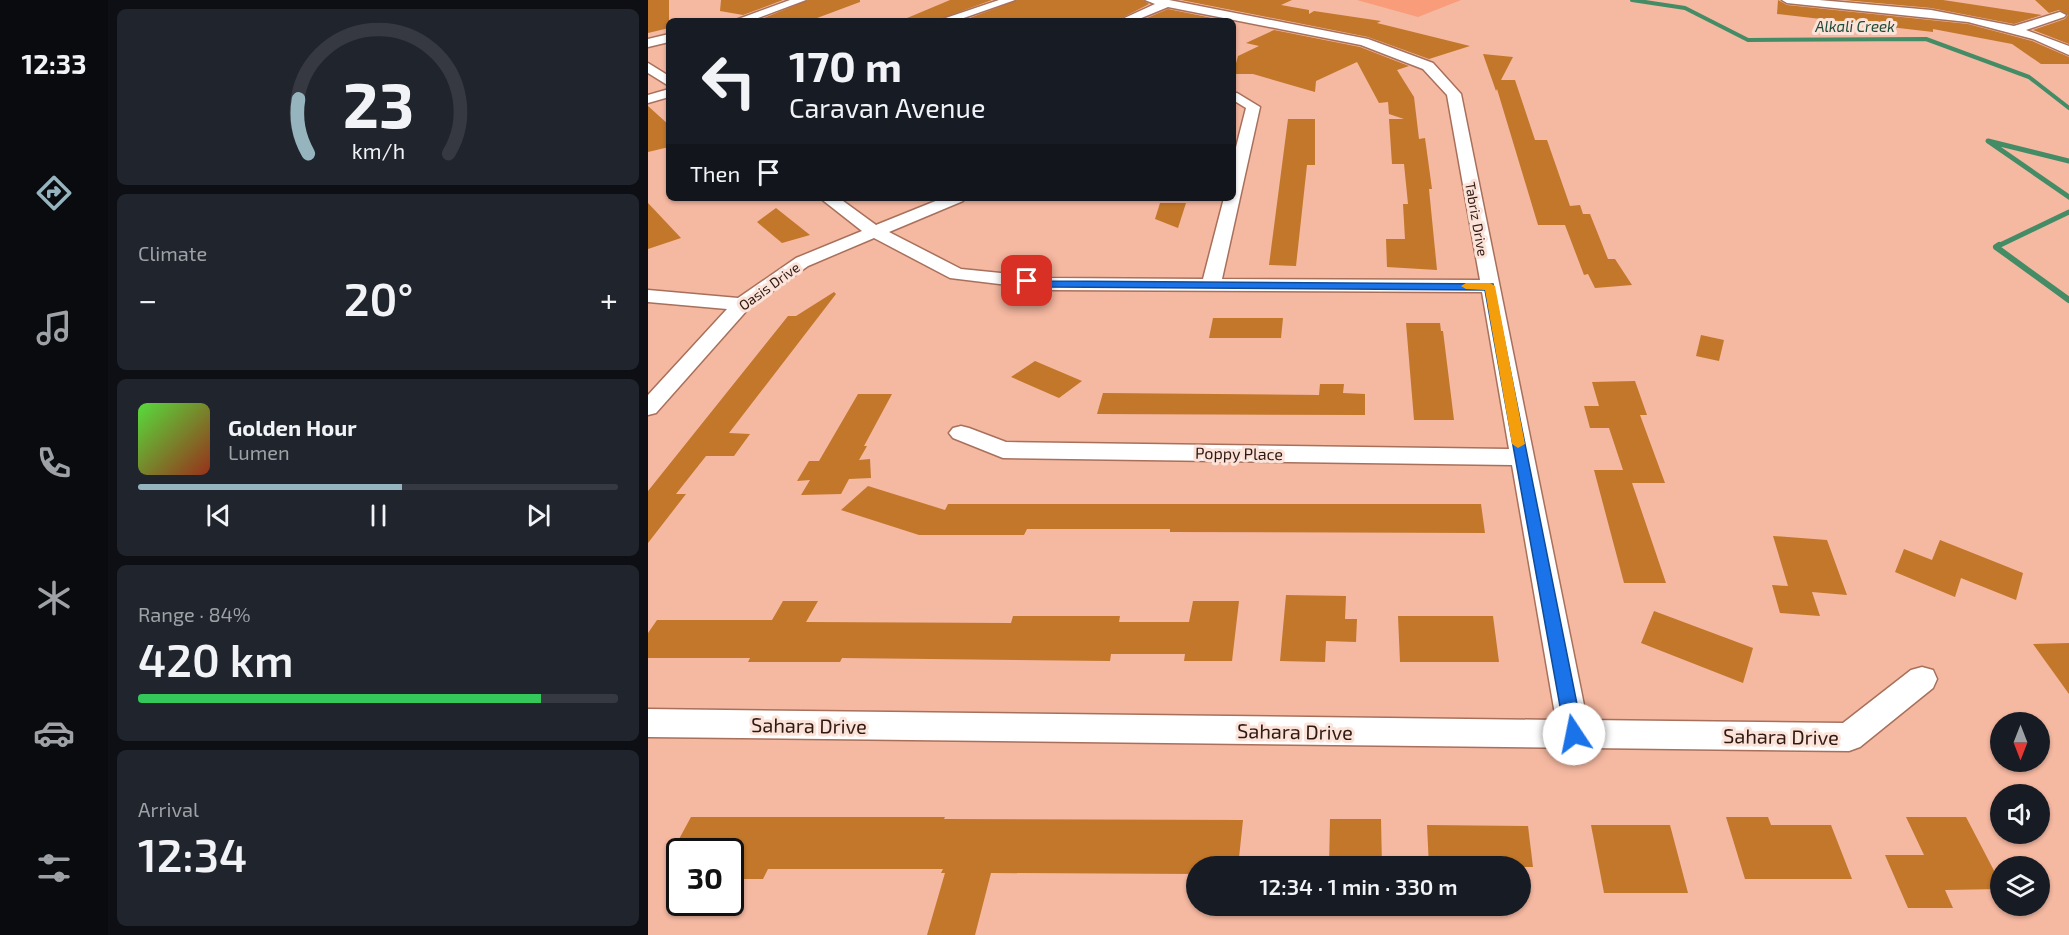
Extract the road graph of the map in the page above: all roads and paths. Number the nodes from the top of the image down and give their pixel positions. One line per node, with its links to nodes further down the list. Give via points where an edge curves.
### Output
1 (801, 0): 6 (street)
2 (1010, 0): 7 (street)
3 (1787, 0): 9 (street, via 1949,17)
4 (1159, 2): 8 (street); 24 (street, Tabriz Drive, via 1364,42 1428,66 1454,94)
5 (2060, 15): 9 (street)
6 (748, 18)
7 (953, 18)
8 (1130, 18)
9 (2017, 29): 12 (street)
10 (666, 39): 11 (street)
11 (648, 43)
12 (2069, 51)
13 (648, 67): 14 (street)
14 (666, 80)
15 (666, 94): 17 (street)
16 (1237, 97): 18 (street, via 1253,107)
17 (648, 99)
18 (1236, 179)
19 (832, 201): 22 (street)
20 (950, 201): 22 (street, Oasis Drive)
21 (1231, 201): 23 (street)
22 (875, 232): 23 (street, via 957,274 1050,284); 26 (street, Oasis Drive, via 802,262)
23 (1211, 285): 24 (street)
24 (1490, 286): 29 (street, Tabriz Drive)
25 (648, 296): 26 (street)
26 (742, 304): 27 (street, Oasis Drive)
27 (648, 408)
28 (962, 433): 29 (street, Poppy Place, via 1003,450)
29 (1521, 457): 32 (street, Tabriz Drive)
30 (1922, 679): 32 (street, Sahara Drive, via 1849,737)
31 (648, 723): 32 (street, Sahara Drive)
32 (1574, 734)

